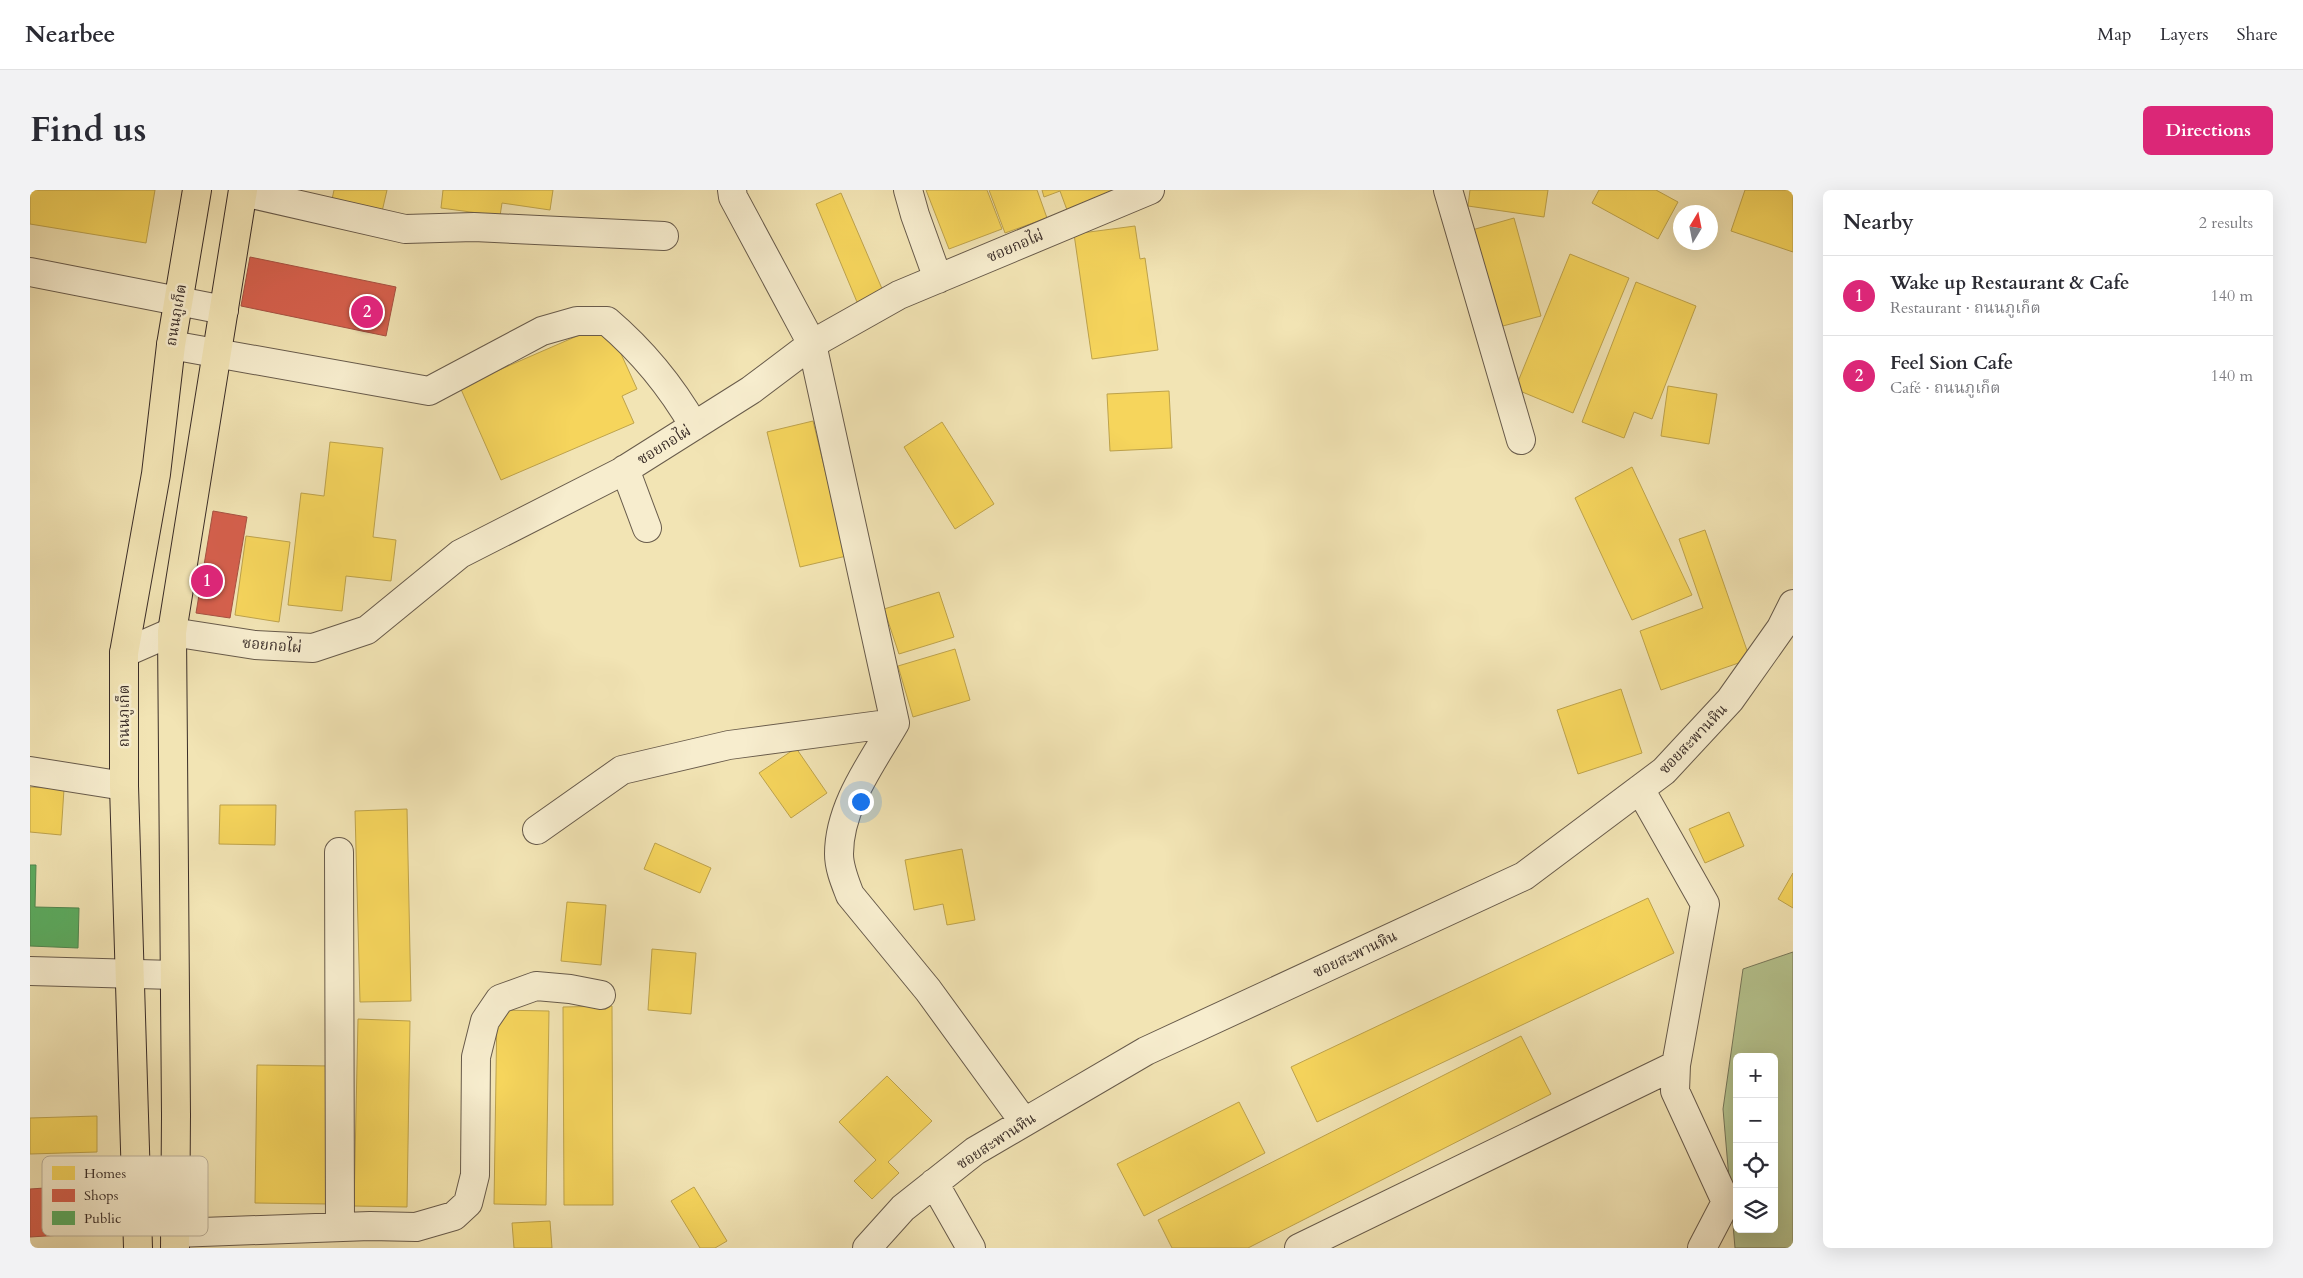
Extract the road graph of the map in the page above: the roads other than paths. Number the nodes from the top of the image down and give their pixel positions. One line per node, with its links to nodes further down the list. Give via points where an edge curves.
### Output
1 (197, 190): 10 (main road, ถนนภูเก็ต)
2 (732, 190): 12 (street)
3 (908, 190): 9 (street)
4 (1150, 190): 9 (street, ซอยกอไผ่)
5 (1448, 190): 16 (street)
6 (243, 191): 7 (street, via 405,229 474,227); 11 (main road)
7 (664, 236)
8 (30, 272): 10 (street)
9 (938, 279): 12 (street, ซอยกอไผ่, via 899,295)
10 (179, 302): 11 (street); 13 (main road, ถนนภูเก็ต)
11 (224, 310): 14 (main road)
12 (812, 344): 15 (street, ซอยกอไผ่, via 751,390); 22 (street)
13 (171, 345): 14 (street); 21 (main road, ถนนภูเก็ต, via 156,474)
14 (218, 354): 15 (street, via 429,391 542,332 577,321 607,320 636,346); 20 (main road)
15 (694, 426): 17 (street, ซอยกอไผ่)
16 (1521, 440)
17 (625, 469): 18 (street); 20 (street, ซอยกอไผ่, via 460,554 367,630 313,648 255,645)
18 (647, 528)
19 (1793, 604): 25 (street, ซอยสะพานหิน, via 1781,628 1730,700 1664,771)
20 (172, 632): 21 (street); 30 (main road)
21 (124, 653): 24 (main road, ถนนภูเก็ต)
22 (896, 723): 26 (street, via 729,745 622,770); 33 (street, via 852,798 844,819 839,855 843,876 850,895 928,990)
23 (30, 771): 24 (street)
24 (124, 786): 29 (main road, ถนนภูเก็ต)
25 (1640, 789): 32 (street, via 1705,904); 33 (street, ซอยสะพานหิน, via 1524,876 1146,1051)
26 (537, 830)
27 (339, 852): 37 (street)
28 (30, 971): 29 (street)
29 (130, 972): 30 (street); 34 (main road, ถนนภูเก็ต)
30 (174, 975): 35 (main road)
31 (601, 994): 37 (street, via 536,986 500,999 490,1014 476,1057 475,1175 468,1203 454,1216 416,1227)
32 (1676, 1065): 41 (street); 42 (street, via 1675,1092 1726,1202)
33 (1024, 1122): 36 (street, ซอยสะพานหิน, via 975,1151)
34 (135, 1156)
35 (175, 1156)
36 (934, 1183): 39 (street, ซอยสะพานหิน, via 903,1208); 40 (street)
37 (340, 1227): 38 (street)
38 (175, 1241)
39 (866, 1248)
40 (971, 1248)
41 (1299, 1248)
42 (1702, 1248)

